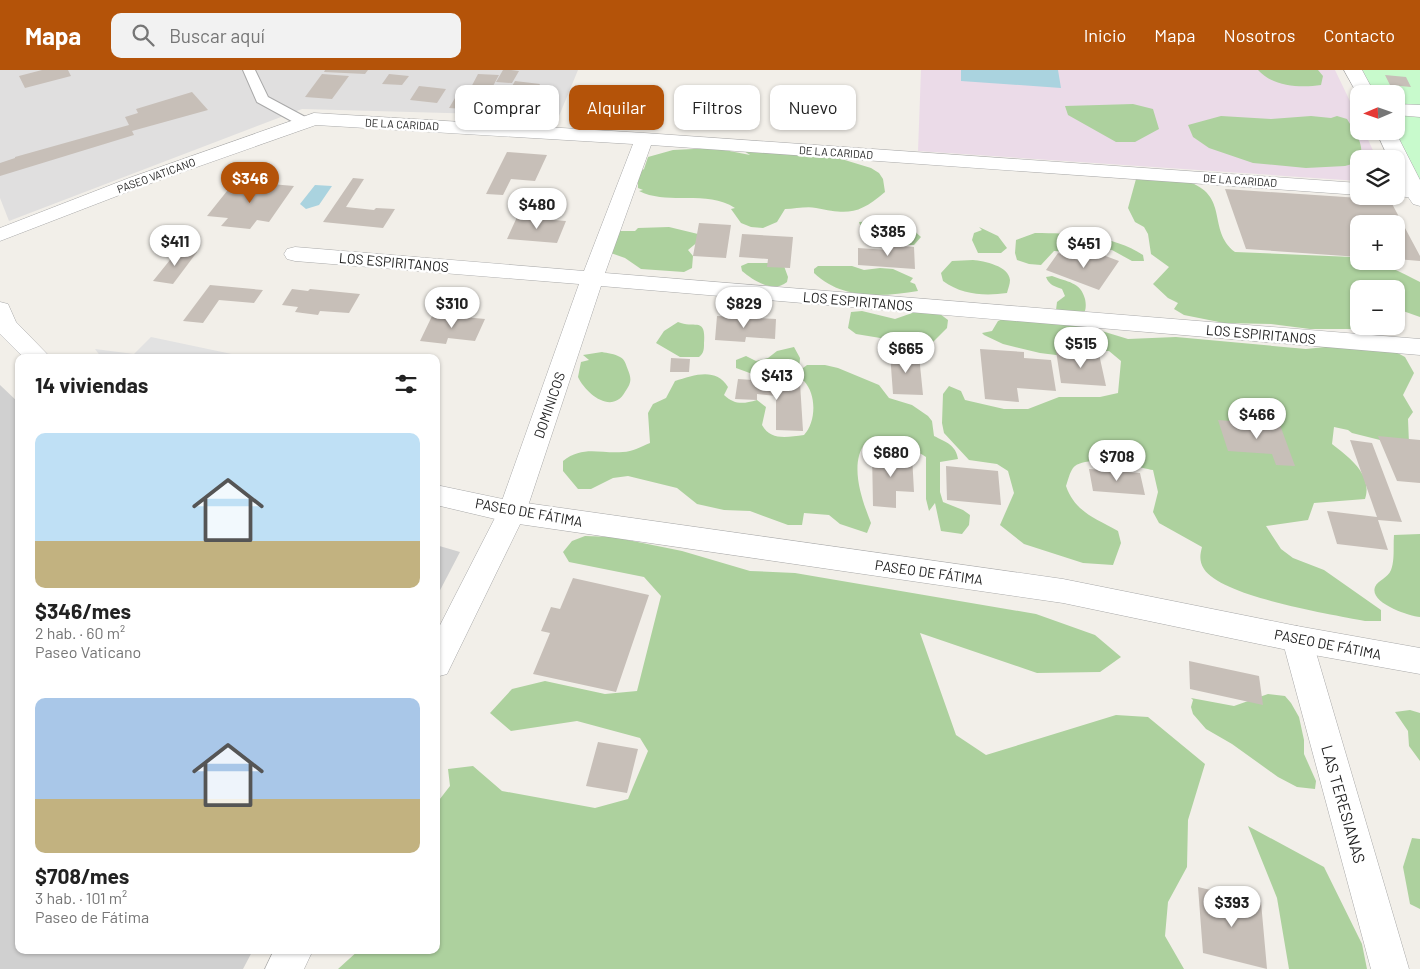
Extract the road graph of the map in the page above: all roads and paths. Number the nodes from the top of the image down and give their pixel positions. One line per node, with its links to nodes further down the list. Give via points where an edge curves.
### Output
1 (248, 70): 6 (lane, via 262,99)
2 (1353, 70): 3 (street)
3 (1361, 85)
4 (1405, 110): 5 (street)
5 (1420, 111)
6 (309, 121): 7 (street, DE LA CARIDAD); 11 (street, PASEO VATICANO, via 136,182)
7 (644, 138): 9 (street, DE LA CARIDAD); 13 (street, DOMINICOS)
8 (1389, 140): 10 (street)
9 (1350, 188)
10 (1411, 194)
11 (0, 235)
12 (296, 254): 13 (street, LOS ESPIRITANOS)
13 (592, 279): 15 (street, LOS ESPIRITANOS); 18 (street, DOMINICOS)
14 (2, 320): 16 (street)
15 (1420, 347)
16 (35, 354)
17 (440, 496): 18 (street, PASEO DE FÁTIMA)
18 (512, 512): 19 (street, PASEO DE FÁTIMA, via 1063,591); 20 (street, DOMINICOS)
19 (1297, 639): 21 (street, PASEO DE FÁTIMA); 24 (street, LAS TERESIANAS)
20 (440, 656)
21 (1420, 661)
22 (292, 954): 23 (street)
23 (284, 969)
24 (1390, 969)

